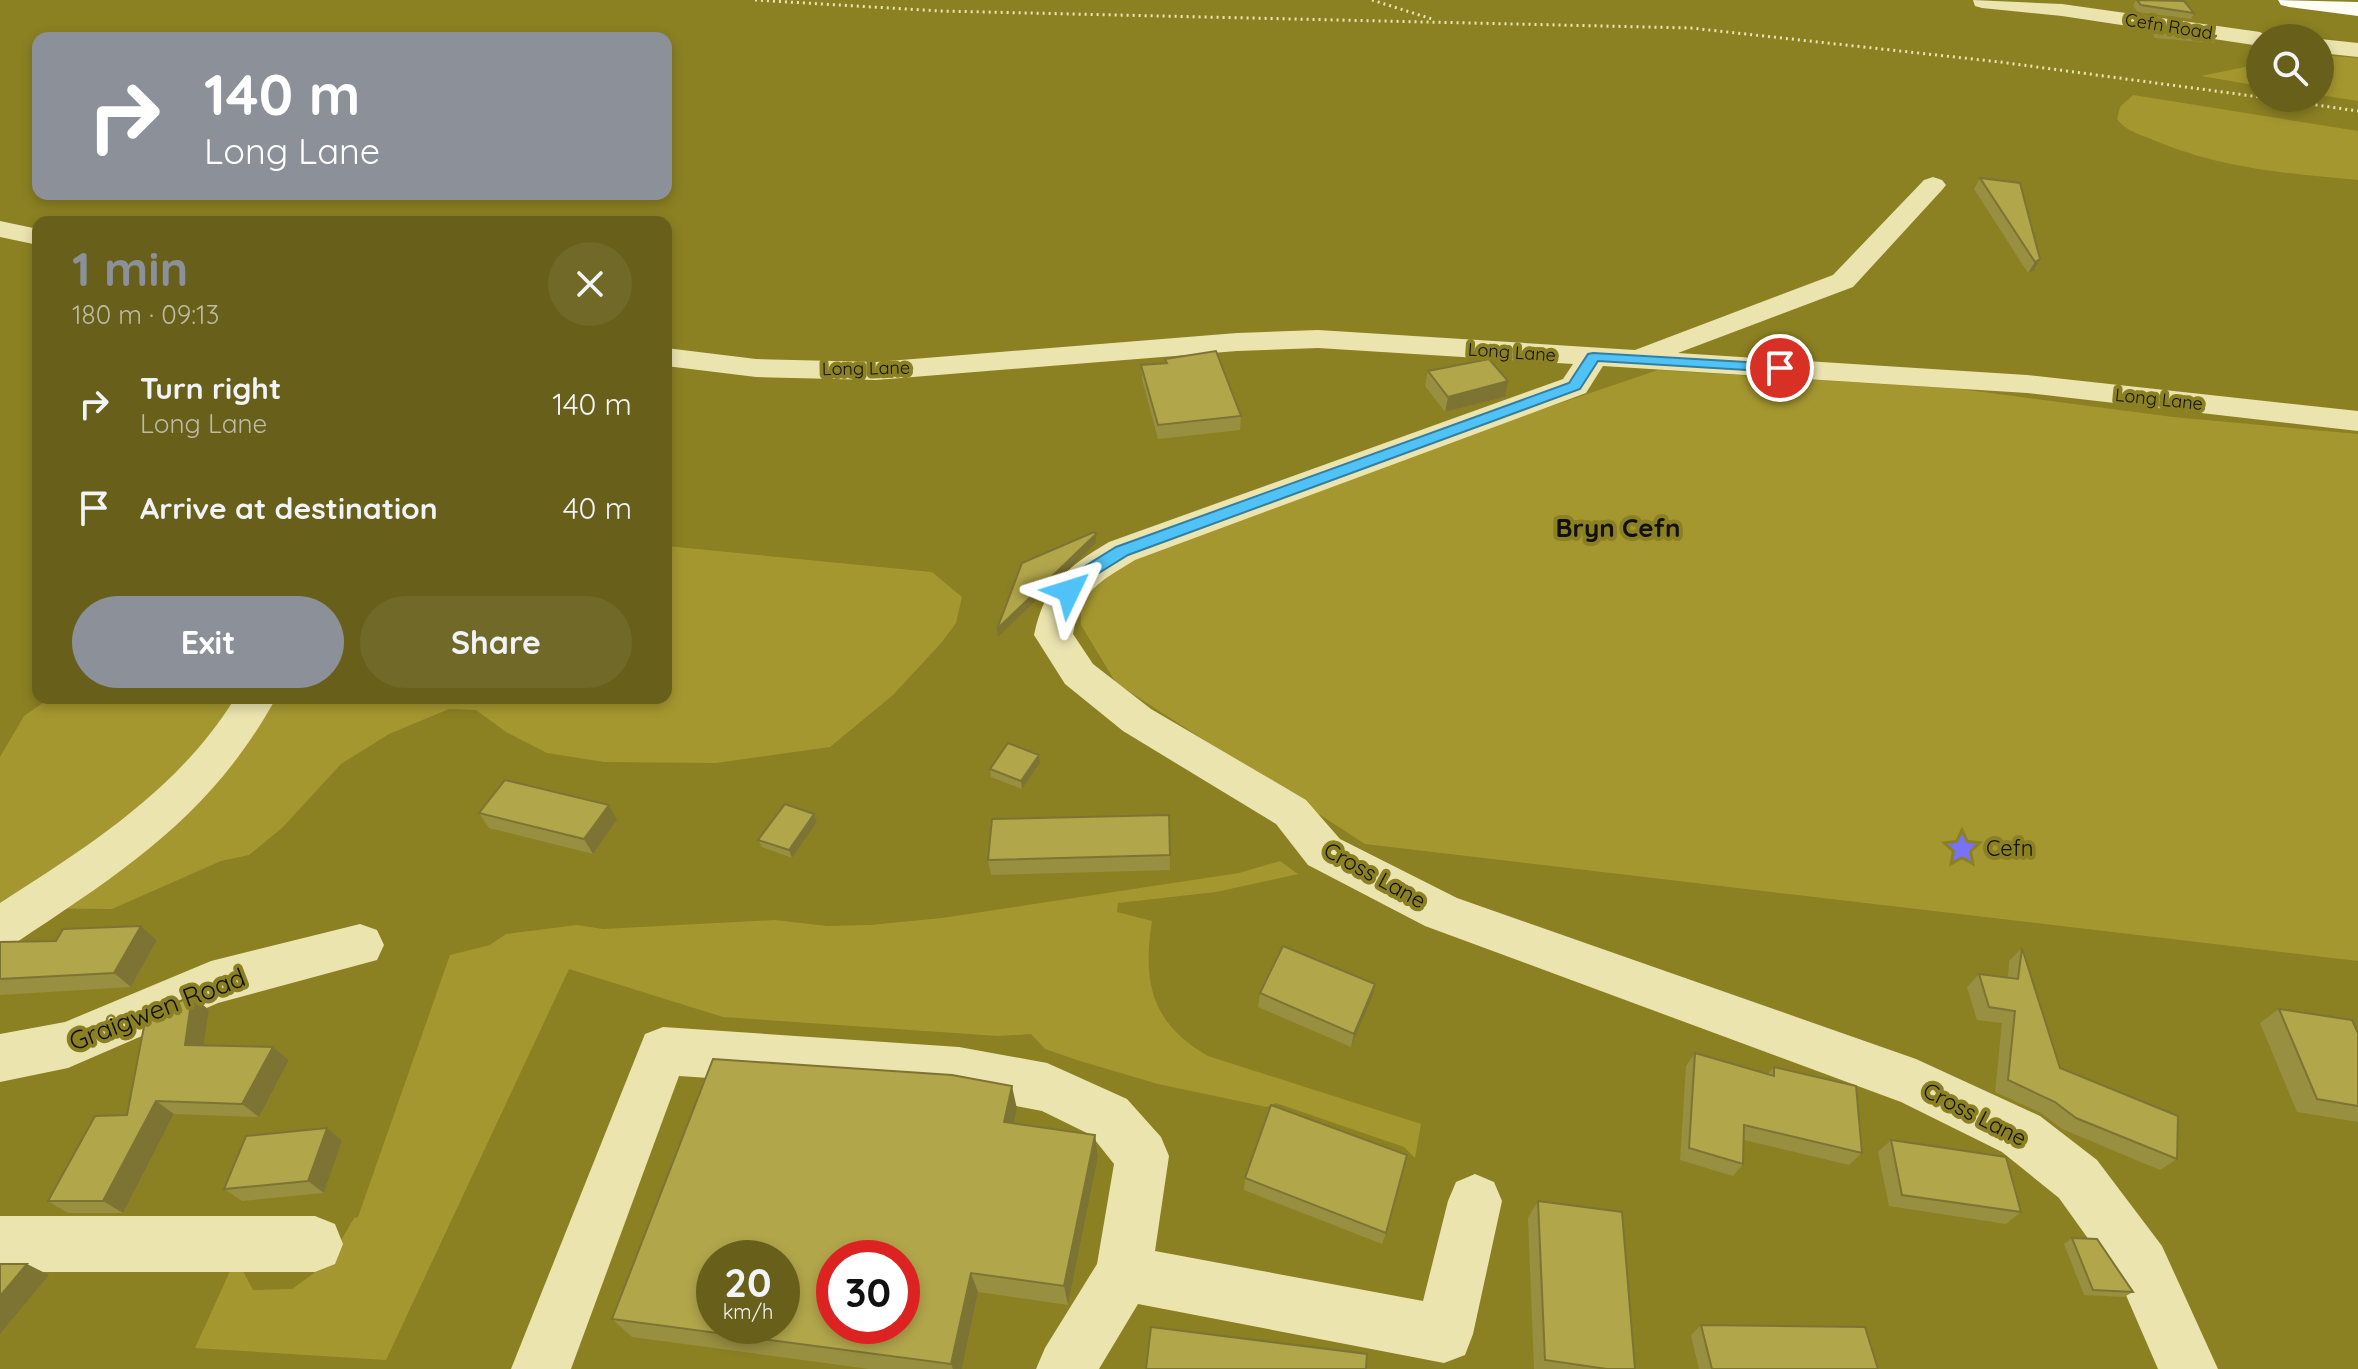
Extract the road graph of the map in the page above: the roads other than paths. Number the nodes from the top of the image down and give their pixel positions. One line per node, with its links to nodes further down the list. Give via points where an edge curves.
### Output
1 (2289, 0): 3 (main road)
2 (1982, 2): 4 (street, Cefn Road)
3 (2358, 9)
4 (2246, 37)
5 (2334, 47): 6 (street)
6 (2358, 50)
7 (1933, 185): 10 (street, via 1843,281)
8 (0, 229): 9 (street)
9 (32, 236)
10 (1615, 357): 11 (street, Long Lane, via 1318,339 876,371 756,368); 12 (street, Long Lane, via 2027,384); 23 (street, Cross Lane, via 1575,386 1122,551 1080,577 1058,605 1053,635 1079,674 1137,720 1291,812 1324,852 1383,884 1441,912 1916,1083 2021,1134 2078,1179 2142,1266)
11 (672, 358)
12 (2358, 421)
13 (253, 704): 14 (street, via 230,743 156,819)
14 (0, 928)
15 (360, 945): 16 (street, Graigwen Road, via 211,983 68,1045)
16 (0, 1058)
17 (1475, 1201): 20 (street, via 1444,1334)
18 (0, 1244): 19 (street)
19 (315, 1244)
20 (1124, 1273): 21 (street, via 1142,1156 1109,1117 1047,1088 959,1071 663,1051); 22 (street)
21 (541, 1369)
22 (1066, 1369)
23 (2188, 1369)

